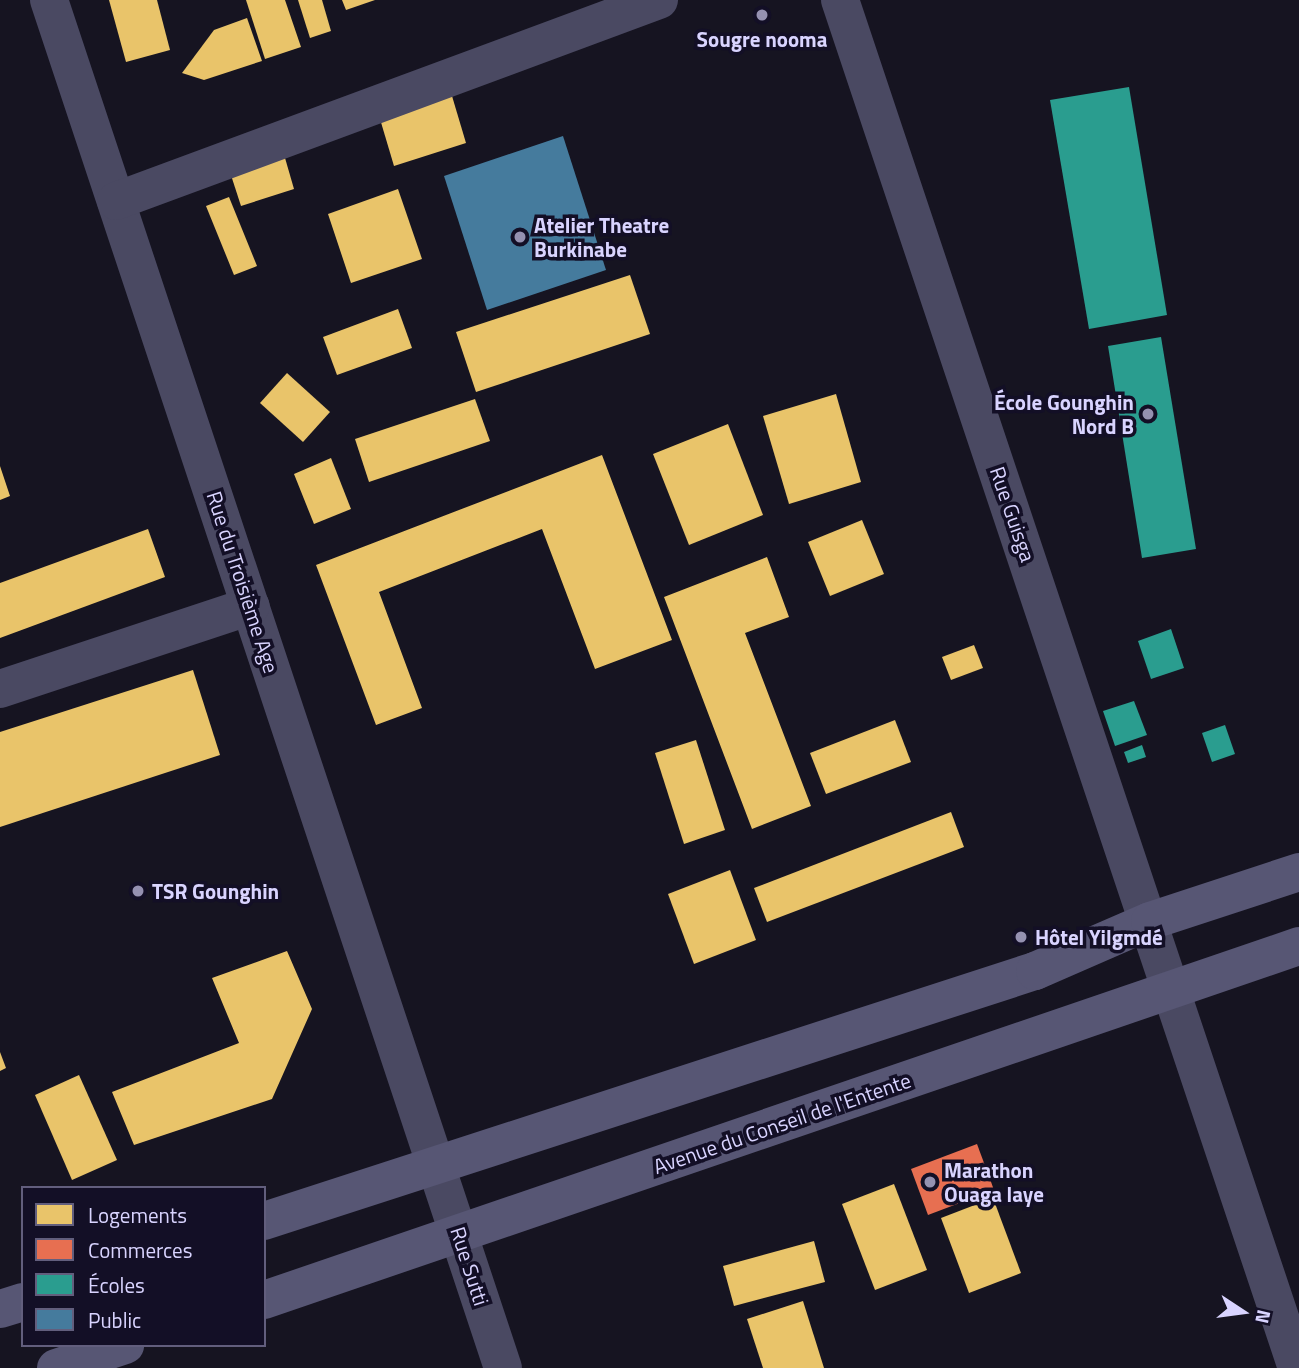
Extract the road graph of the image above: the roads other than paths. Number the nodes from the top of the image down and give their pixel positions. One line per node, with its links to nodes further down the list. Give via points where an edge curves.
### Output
1 (49, 0): 4 (street, Rue du Troisième Age)
2 (659, 0): 4 (street)
3 (840, 0): 8 (street, Rue Guisga)
4 (116, 201): 5 (street, Rue du Troisième Age)
5 (251, 606): 6 (street); 11 (street, Rue du Troisième Age)
6 (0, 690)
7 (1299, 872): 8 (street)
8 (1150, 921): 10 (street, Rue Guisga); 11 (street, via 1035,971)
9 (1299, 946): 10 (street, Avenue du Conseil de l'Entente)
10 (1172, 988): 13 (street, Avenue du Conseil de l'Entente); 20 (street, Rue Guisga)
11 (437, 1164): 12 (street); 13 (street, Rue Sutti)
12 (266, 1220)
13 (460, 1235): 14 (street, Avenue du Conseil de l'Entente); 19 (street, Rue Sutti)
14 (266, 1299)
15 (21, 1303): 16 (street)
16 (0, 1309)
17 (119, 1347): 18 (street)
18 (56, 1368)
19 (503, 1368)
20 (1297, 1368)

